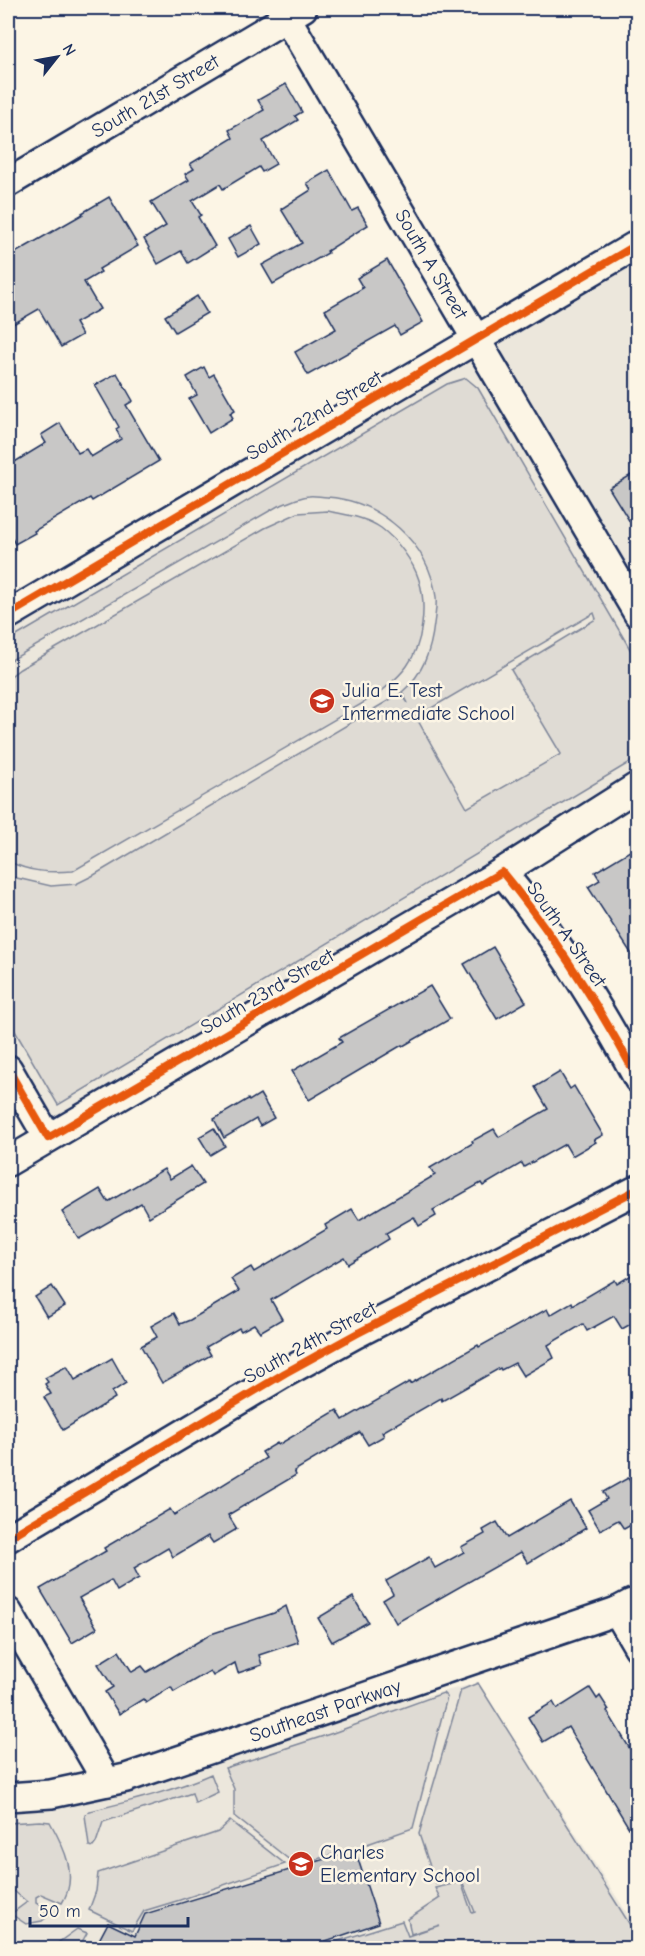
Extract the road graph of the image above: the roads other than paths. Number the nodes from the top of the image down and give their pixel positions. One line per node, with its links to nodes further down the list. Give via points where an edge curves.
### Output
1 (290, 11): 2 (street, South 21st Street); 4 (street, South A Street)
2 (8, 183)
3 (638, 244): 4 (street, South 22nd Street)
4 (476, 338): 5 (street, South A Street); 6 (street, South 22nd Street)
5 (638, 614)
6 (8, 615)
7 (638, 786): 8 (street, South 23rd Street)
8 (502, 872): 10 (street, South A Street, via 588,991); 11 (street, South 23rd Street)
9 (8, 1069): 11 (street)
10 (638, 1079)
11 (48, 1138): 12 (street, South 23rd Street)
12 (8, 1162)
13 (638, 1189): 14 (street, South 24th Street, via 285,1372)
14 (8, 1538)
15 (631, 1606): 17 (street); 18 (street, Southeast Parkway)
16 (8, 1612): 18 (street)
17 (638, 1647)
18 (106, 1782): 19 (street, Southeast Parkway, via 51,1794)
19 (8, 1797)

